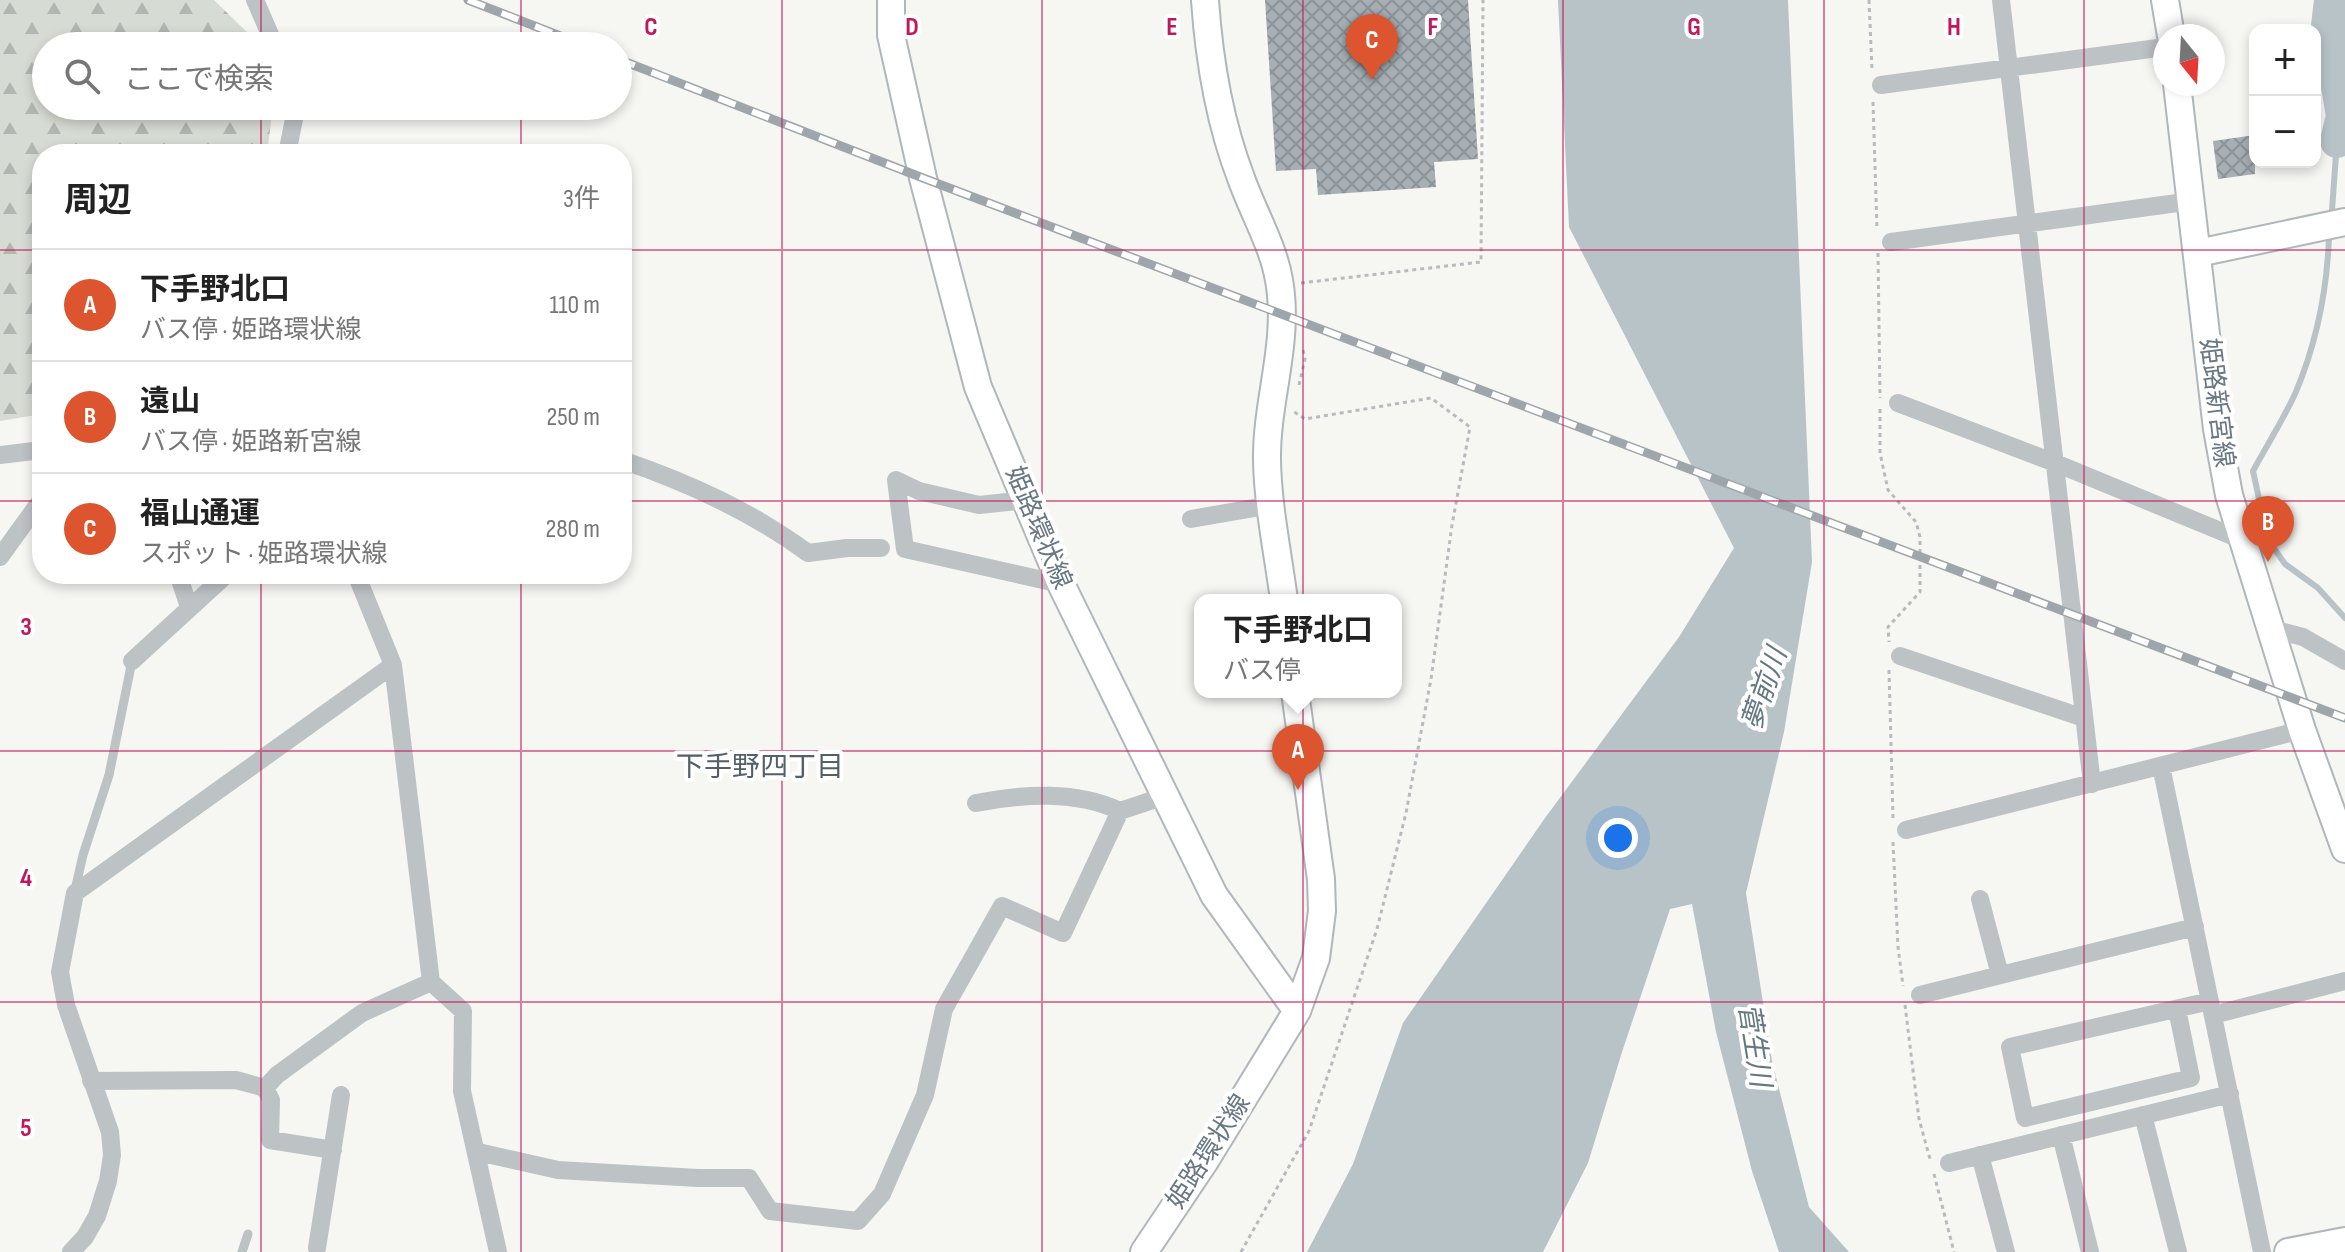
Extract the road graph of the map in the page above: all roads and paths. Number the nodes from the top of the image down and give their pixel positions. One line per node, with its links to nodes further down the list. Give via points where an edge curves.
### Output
1 (255, 0): 9 (street)
2 (891, 0): 30 (main road, 姫路環状線, via 891,35 923,178 978,387)
3 (1205, 0): 31 (main road, via 1231,151 1279,278 1282,347 1270,415)
4 (1483, 0): 21 (path, via 1481,262 1301,282)
5 (1869, 0): 12 (path)
6 (2001, 0): 11 (street)
7 (2165, 0): 8 (main road)
8 (2169, 24)
9 (269, 32)
10 (2153, 49): 11 (street)
11 (2009, 70): 12 (street); 17 (street)
12 (1875, 87): 19 (path)
13 (2179, 96): 16 (main road, 姫路新宮線)
14 (294, 120): 15 (street)
15 (289, 144)
16 (2192, 201): 17 (street); 20 (main road, 姫路新宮線)
17 (2026, 222): 19 (street); 28 (street)
18 (2345, 222): 20 (main road)
19 (1882, 245): 44 (path, via 1880,453 1888,490 1916,522 1920,537 1920,592 1888,627)
20 (2198, 253): 34 (main road, 姫路新宮線, via 2217,429)
21 (1296, 292)
22 (1303, 346): 23 (path)
23 (1299, 386)
24 (1296, 399): 85 (path, via 1292,412 1305,419 1431,398 1470,427 1409,798 1377,929 1309,1131)
25 (1898, 403): 28 (street)
26 (32, 451): 27 (street)
27 (0, 455)
28 (2053, 462): 34 (street); 49 (street)
29 (632, 464): 35 (street, via 749,513 808,553)
30 (1026, 500): 40 (main road, 姫路環状線); 40 (street, via 979,505 896,480 905,549)
31 (1271, 505): 33 (street); 41 (main road)
32 (32, 513): 36 (street)
33 (1191, 519)
34 (2242, 540): 43 (main road, 姫路新宮線)
35 (881, 548)
36 (0, 557)
37 (181, 584): 42 (street)
38 (215, 584): 42 (street)
39 (360, 584): 47 (street)
40 (1061, 584): 53 (main road, 姫路環状線)
41 (1283, 594)
42 (189, 607): 45 (street)
43 (2269, 628): 46 (street, via 2303,637); 50 (main road, 姫路新宮線)
44 (1892, 653): 49 (street); 56 (path)
45 (132, 661): 58 (lane, via 109,775)
46 (2345, 661)
47 (393, 665): 58 (street); 63 (street)
48 (1296, 698): 67 (main road, 姫路環状線, via 1322,911 1316,958)
49 (2084, 718): 52 (street)
50 (2302, 730): 51 (street); 57 (main road, 姫路新宮線)
51 (2161, 766): 52 (street); 60 (street)
52 (2092, 784): 56 (street)
53 (1165, 796): 55 (street); 67 (main road, 姫路環状線, via 1214,895)
54 (976, 803): 55 (street, via 1017,795 1057,797 1103,803)
55 (1120, 811): 75 (street, via 1063,933 1002,906 944,1009 925,1095 882,1194 858,1221 770,1211 749,1178 558,1170)
56 (1897, 828): 86 (path, via 1898,947 1919,1119)
57 (2345, 849)
58 (75, 893): 68 (street, via 60,972)
59 (1980, 899): 61 (street)
60 (2195, 927): 61 (street); 65 (street)
61 (2000, 975): 64 (street)
62 (2345, 981): 65 (street)
63 (431, 982): 69 (street, via 362,1013); 75 (street, via 463,1011 462,1091)
64 (1920, 995)
65 (2212, 1008): 66 (street, via 2010,1047 2025,1118 2191,1078); 70 (street)
66 (2177, 1009)
67 (1297, 1011): 84 (main road, 姫路環状線)
68 (91, 1081): 69 (street, via 236,1080); 81 (street, via 110,1132 112,1155 97,1216)
69 (265, 1088): 74 (street, via 271,1100 270,1140)
70 (2230, 1094): 72 (street); 90 (street)
71 (341, 1095): 74 (street)
72 (2143, 1115): 73 (street); 89 (street)
73 (2061, 1135): 76 (street); 88 (street)
74 (333, 1150): 80 (street)
75 (478, 1152): 83 (street)
76 (1980, 1155): 77 (street); 87 (street)
77 (1949, 1163)
78 (248, 1234): 82 (lane)
79 (2345, 1241): 91 (main road)
80 (317, 1248)
81 (71, 1252)
82 (242, 1252)
83 (498, 1252)
84 (1144, 1252)
85 (1241, 1252)
86 (1954, 1252)
87 (2006, 1252)
88 (2090, 1252)
89 (2178, 1252)
90 (2262, 1252)
91 (2288, 1252)

